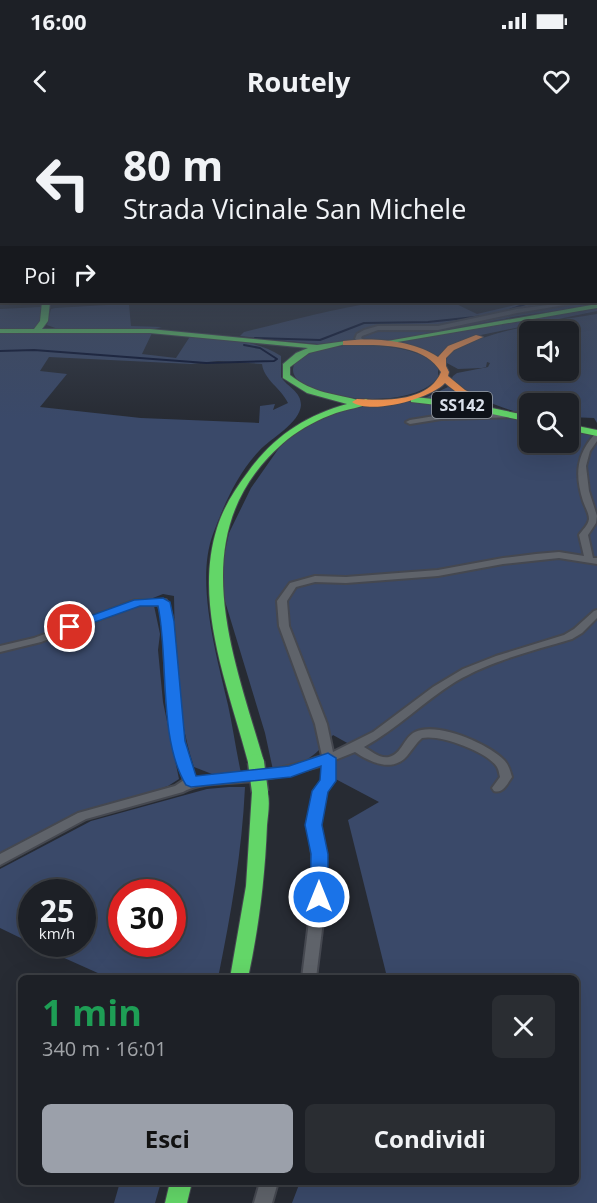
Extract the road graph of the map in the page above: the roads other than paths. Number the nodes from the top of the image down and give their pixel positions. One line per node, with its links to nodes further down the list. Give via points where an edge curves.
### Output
1 (45, 318): 5 (main road); 6 (main road, via 46,326)
2 (482, 319): 9 (street, via 438,328 371,329 359,335 358,339)
3 (512, 319): 10 (main road)
4 (567, 319): 13 (main road, via 458,344 442,357)
5 (37, 330): 6 (main road); 7 (main road)
6 (53, 330): 8 (main road, via 150,331)
7 (0, 331)
8 (220, 337): 11 (main road); 12 (main road, via 276,350)
9 (364, 342): 10 (main road); 11 (main road)
10 (380, 343): 13 (main road, via 419,351)
11 (330, 345): 12 (main road, via 304,352)
12 (288, 363): 14 (main road, via 286,376)
13 (443, 371): 15 (main road, via 431,391); 17 (main road, SS142, via 456,389)
14 (301, 389): 16 (main road); 21 (main road, via 307,399)
15 (396, 400): 16 (main road); 18 (main road, SS142, via 464,405)
16 (366, 402): 21 (main road, via 335,409)
17 (519, 415)
18 (519, 416)
19 (519, 417): 20 (street, via 450,416)
20 (410, 422)
21 (295, 426): 33 (main road, bridge, via 270,449 242,487 220,536 215,566 215,600 222,638 256,762 260,792 260,844)
22 (579, 429): 23 (main road)
23 (597, 433)
24 (597, 438): 25 (street, via 582,458 581,470 593,518 583,535)
25 (593, 560): 29 (street, via 548,556 438,573 315,579 292,585 282,601 281,614 321,724)
26 (597, 613): 28 (street, via 568,637 468,670)
27 (0, 649): 30 (street, via 37,640 138,602 163,602 178,741)
28 (356, 747): 29 (street); 31 (street, via 380,761 391,761 404,755 413,738 424,732 439,733 490,755 503,766 506,777)
29 (328, 758): 30 (street, via 291,771); 34 (street, via 328,781 320,791 314,825 319,897)
30 (191, 782): 32 (street, via 82,816)
31 (498, 788)
32 (0, 860)
33 (240, 975)
34 (309, 975)
35 (181, 1185): 37 (main road)
36 (267, 1185): 38 (street)
37 (176, 1203)
38 (263, 1203)

